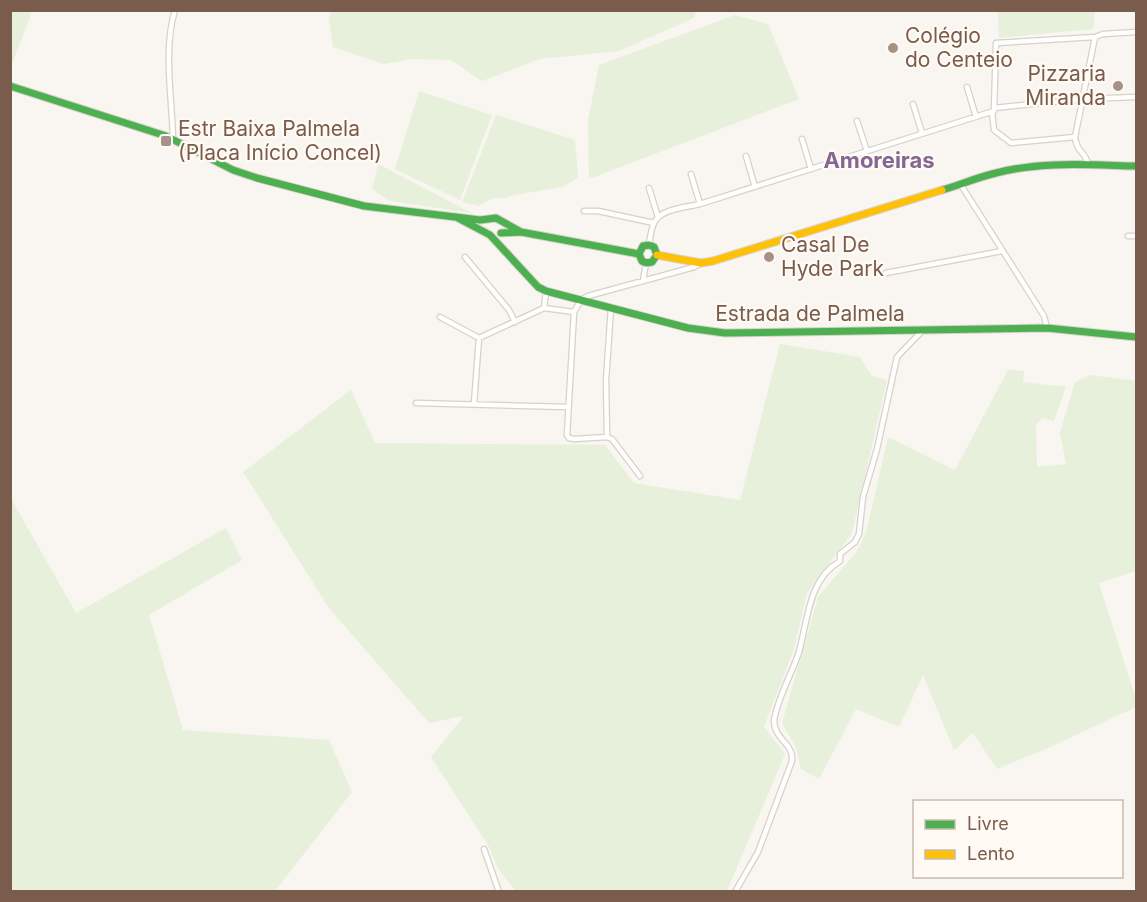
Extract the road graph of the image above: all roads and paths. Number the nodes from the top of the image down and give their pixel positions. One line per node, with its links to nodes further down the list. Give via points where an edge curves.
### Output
1 (175, 10): 14 (street, via 169,47)
2 (1137, 32): 3 (street, via 1103,33)
3 (1095, 37): 7 (street); 9 (street, via 996,43)
4 (10, 86): 14 (street, Estrada de Palmela)
5 (967, 87): 10 (street)
6 (1137, 97): 7 (street)
7 (1083, 99): 9 (street); 13 (street)
8 (913, 104): 12 (street)
9 (993, 110): 10 (street); 13 (street, via 994,130 1011,142)
10 (975, 117): 12 (street)
11 (857, 121): 16 (street)
12 (922, 133): 16 (street)
13 (1076, 137): 18 (street, via 1077,148)
14 (173, 139): 27 (street, Estrada de Palmela, via 257,178 364,206)
15 (802, 139): 20 (street)
16 (867, 151): 20 (street)
17 (746, 156): 23 (street)
18 (1089, 165): 19 (street); 22 (street, via 1015,168)
19 (1137, 166)
20 (811, 169): 23 (street)
21 (691, 174): 25 (street)
22 (961, 185): 39 (street); 44 (street)
23 (755, 186): 25 (street)
24 (649, 188): 28 (street)
25 (700, 204): 28 (street)
26 (584, 211): 31 (street)
27 (456, 217): 29 (street, Estrada de Palmela); 34 (street, Estrada de Palmela)
28 (658, 217): 31 (street)
29 (491, 219): 30 (street); 34 (street, via 485,225)
30 (501, 221): 32 (street); 33 (street)
31 (654, 223): 37 (street)
32 (521, 232): 33 (street); 40 (street)
33 (501, 233): 34 (street); 38 (street, Estrada de Palmela)
34 (489, 234): 38 (street, Estrada de Palmela)
35 (1128, 236): 36 (street)
36 (1137, 236)
37 (649, 245): 40 (street, via 643,246); 41 (street)
38 (505, 251): 47 (street, Estrada de Palmela)
39 (1002, 251): 45 (street); 54 (street, via 1044,316)
40 (639, 254): 43 (street)
41 (657, 255): 43 (street, via 654,261); 44 (street)
42 (465, 257): 53 (street)
43 (646, 263): 46 (street)
44 (701, 263): 46 (street)
45 (886, 273)
46 (643, 281): 48 (street)
47 (546, 291): 48 (street, Estrada de Palmela); 49 (street)
48 (581, 300): 50 (street, Estrada de Palmela); 51 (street)
49 (544, 308): 51 (street); 53 (street)
50 (611, 308): 55 (street, Estrada de Palmela, via 725,333); 61 (street)
51 (574, 312): 60 (street)
52 (440, 317): 57 (street)
53 (515, 322): 57 (street)
54 (1047, 328): 55 (street, Estrada de Palmela); 56 (street, Estrada de Palmela)
55 (922, 331): 65 (street, via 897,357 863,497 859,534 822,580 807,610 799,652 774,720 775,732 791,750 792,761 758,852)
56 (1137, 337)
57 (479, 338): 59 (street)
58 (416, 403): 59 (street)
59 (474, 404): 60 (street)
60 (568, 407): 61 (street, via 569,438)
61 (607, 437): 62 (street, via 617,444)
62 (640, 476)
63 (484, 849): 64 (street)
64 (499, 891)
65 (735, 891)

